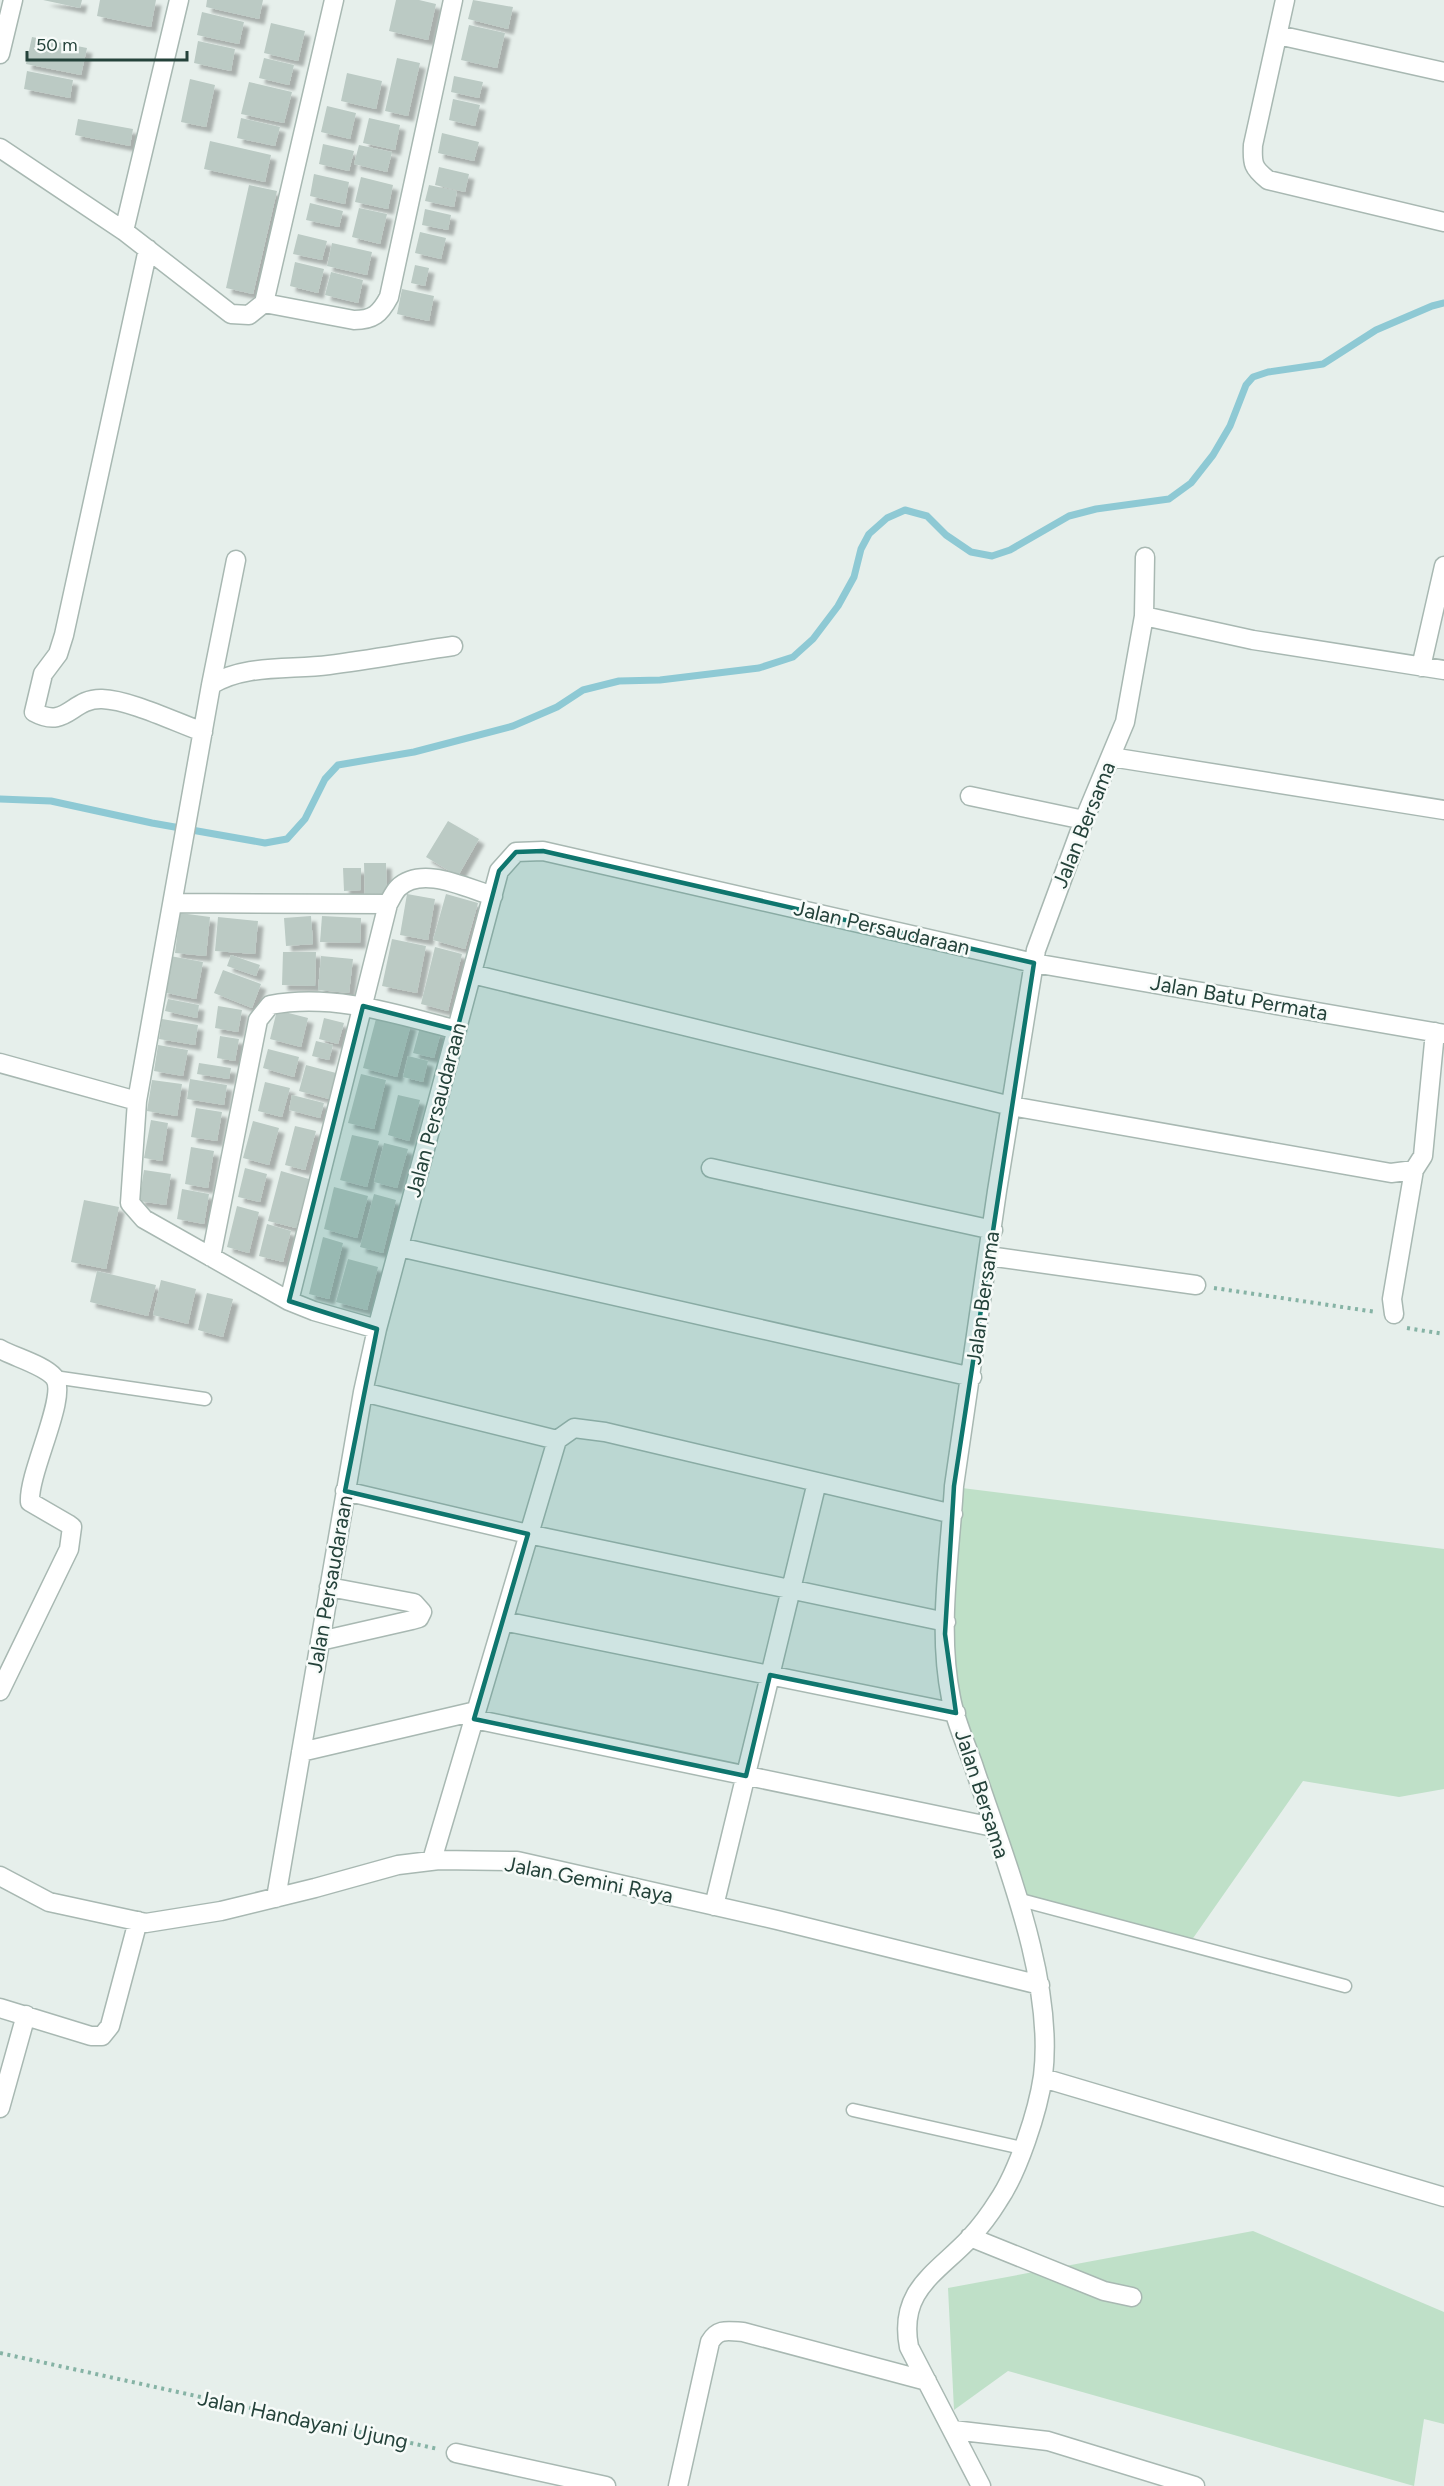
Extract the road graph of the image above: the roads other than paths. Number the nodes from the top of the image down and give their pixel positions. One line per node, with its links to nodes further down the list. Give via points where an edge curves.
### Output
1 (13, 0): 7 (street)
2 (179, 0): 11 (street)
3 (334, 0): 13 (street)
4 (453, 0): 13 (street, via 389,297 382,310 375,317 354,320)
5 (1285, 0): 6 (street)
6 (1278, 35): 8 (street); 10 (street, via 1252,145 1256,170 1268,180)
7 (0, 54)
8 (1444, 72)
9 (0, 148): 11 (street)
10 (1444, 222)
11 (124, 231): 12 (street)
12 (148, 249): 13 (street, via 231,314 249,315); 22 (street, via 64,635 58,654 43,674 34,712 57,719 78,705 101,699)
13 (264, 303)
14 (1145, 557): 17 (street, Jalan Bersama)
15 (236, 560): 21 (street)
16 (1444, 566): 19 (street)
17 (1144, 616): 19 (street, via 1253,640); 23 (street, Jalan Bersama, via 1125,722)
18 (453, 646): 21 (street, via 329,665 240,672)
19 (1421, 667): 20 (street)
20 (1444, 670)
21 (211, 685): 22 (street)
22 (202, 732): 28 (street)
23 (1111, 757): 25 (street); 26 (street, Jalan Bersama)
24 (970, 796): 26 (street)
25 (1444, 810)
26 (1084, 820): 30 (street, Jalan Bersama)
27 (493, 896): 29 (street, via 431,878 415,879 398,888); 30 (street, Jalan Persaudaraan, via 499,871 516,852 543,851); 31 (street, Jalan Persaudaraan)
28 (173, 903): 29 (street); 36 (street)
29 (388, 904): 32 (street)
30 (1034, 963): 34 (street, Jalan Batu Permata); 37 (street, Jalan Bersama)
31 (472, 974): 33 (street, Jalan Persaudaraan); 37 (street)
32 (363, 1006): 33 (street); 43 (street, via 292,1001 270,1005 258,1020); 45 (street)
33 (457, 1030): 41 (street, Jalan Persaudaraan)
34 (1439, 1033): 39 (street, via 1423,1156)
35 (0, 1063): 36 (street)
36 (137, 1101): 43 (street, via 130,1203 144,1219)
37 (1011, 1106): 39 (street, via 1390,1173); 40 (street, Jalan Bersama)
38 (711, 1168): 40 (street)
39 (1414, 1170): 46 (street, via 1392,1299)
40 (993, 1230): 42 (street, Jalan Bersama)
41 (399, 1247): 47 (street, Jalan Persaudaraan); 50 (street)
42 (988, 1256): 44 (street); 50 (street, Jalan Bersama)
43 (211, 1257): 45 (street)
44 (1196, 1285)
45 (289, 1300): 47 (street)
46 (1394, 1314)
47 (377, 1329): 51 (street, Jalan Persaudaraan)
48 (0, 1350): 49 (street)
49 (54, 1377): 52 (lane); 64 (street, via 58,1387 56,1406 30,1483 30,1502 68,1524 73,1534)
50 (972, 1377): 56 (street, Jalan Bersama)
51 (363, 1392): 53 (street); 55 (street, Jalan Persaudaraan)
52 (206, 1399)
53 (557, 1440): 54 (street, via 568,1430 579,1428); 57 (street)
54 (817, 1482): 56 (street); 59 (street)
55 (345, 1491): 57 (street); 58 (street, Jalan Persaudaraan)
56 (953, 1514): 61 (street, Jalan Bersama)
57 (528, 1534): 59 (street); 60 (street)
58 (329, 1587): 62 (street, Jalan Persaudaraan); 62 (street, via 414,1603 422,1612 412,1620)
59 (791, 1589): 61 (street); 63 (street)
60 (503, 1621): 63 (street); 66 (street)
61 (946, 1622): 65 (street, Jalan Bersama, via 951,1699)
62 (320, 1641): 67 (street, Jalan Persaudaraan)
63 (770, 1675): 65 (street); 68 (street)
64 (0, 1691)
65 (956, 1713): 69 (street, Jalan Bersama)
66 (475, 1715): 67 (street); 68 (street); 70 (street)
67 (301, 1752): 72 (street, Jalan Persaudaraan)
68 (746, 1776): 69 (street); 74 (street)
69 (993, 1827): 73 (street, Jalan Bersama)
70 (432, 1860): 72 (street, Jalan Gemini Raya, via 398,1865); 74 (street, Jalan Gemini Raya, via 517,1862)
71 (1, 1880): 75 (street, Jalan Gemini Raya, via 49,1902)
72 (276, 1898): 75 (street, Jalan Gemini Raya, via 221,1911)
73 (1017, 1899): 76 (street, Jalan Bersama); 77 (lane)
74 (714, 1906): 76 (street, Jalan Gemini Raya)
75 (138, 1921): 79 (street, via 107,2032 91,2036)
76 (1040, 1985): 80 (street, Jalan Bersama, via 1046,2038)
77 (1346, 1986)
78 (0, 2008): 79 (street)
79 (26, 2015): 81 (street)
80 (1042, 2078): 83 (street, Jalan Bersama); 84 (street)
81 (0, 2108)
82 (852, 2110): 83 (lane)
83 (1022, 2148): 85 (street, Jalan Bersama, via 999,2200)
84 (1444, 2197)
85 (970, 2237): 86 (street, via 1104,2291); 87 (street, Jalan Bersama, via 921,2284 912,2298 906,2332 909,2347)
86 (1132, 2297)
87 (927, 2381): 88 (street, Jalan Bersama); 91 (street, via 743,2332 715,2333)
88 (953, 2430): 92 (street, Jalan Bersama); 93 (street, via 1064,2445)
89 (456, 2453): 90 (street)
90 (606, 2486)
91 (678, 2486)
92 (981, 2486)
93 (1195, 2486)

